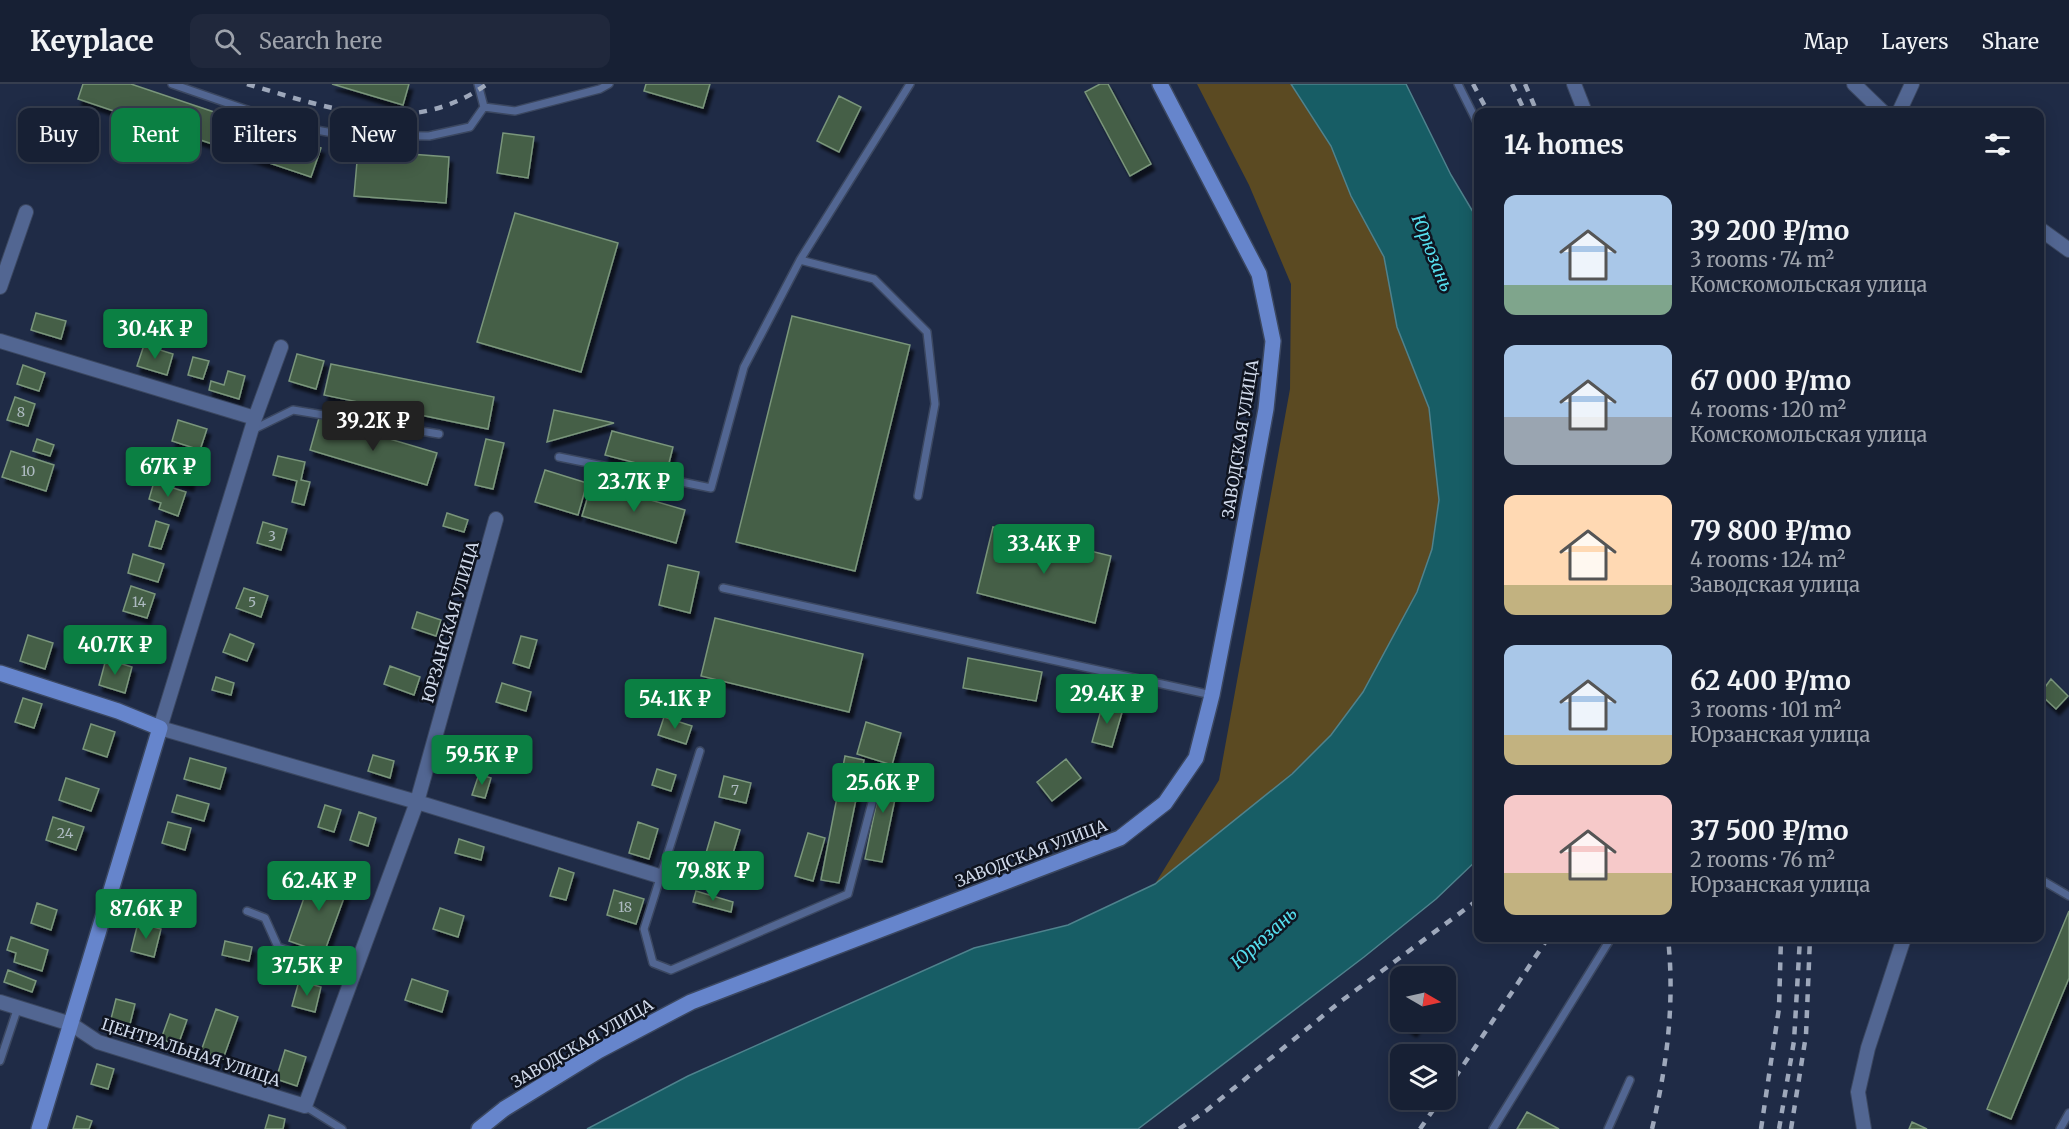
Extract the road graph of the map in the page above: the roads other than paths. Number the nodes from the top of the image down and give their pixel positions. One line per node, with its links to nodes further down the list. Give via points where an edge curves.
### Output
1 (172, 84): 10 (lane, via 294,126 344,135 429,136 470,126)
2 (478, 84): 10 (lane)
3 (609, 84): 10 (lane, via 515,111)
4 (910, 84): 18 (lane)
5 (1160, 84): 29 (street, ЗАВОДСКАЯ УЛИЦА, via 1259,274 1273,341 1266,409)
6 (1458, 84): 14 (lane)
7 (1574, 84): 11 (street)
8 (1854, 84): 12 (street)
9 (1912, 84): 13 (street)
10 (484, 107)
11 (1583, 108)
12 (1879, 108)
13 (1901, 108)
14 (1474, 116)
15 (26, 212): 19 (street)
16 (2044, 232): 17 (street)
17 (2069, 250)
18 (800, 261): 24 (lane, via 744,368 711,488); 25 (lane, via 874,279 927,332 935,404)
19 (0, 287)
20 (0, 341): 22 (street)
21 (281, 347): 22 (street)
22 (253, 424): 23 (lane, via 292,410); 30 (street)
23 (439, 434)
24 (560, 457)
25 (918, 496)
26 (496, 519): 33 (street, ЮРЗАНСКАЯ УЛИЦА)
27 (723, 588): 29 (lane)
28 (0, 673): 30 (street)
29 (1212, 695): 50 (street, ЗАВОДСКАЯ УЛИЦА, via 1196,758 1166,803 1120,838 691,1002 598,1051 504,1109)
30 (160, 728): 33 (street); 43 (street)
31 (700, 751): 34 (lane)
32 (879, 776): 34 (lane, via 848,894 671,970 653,963 644,929)
33 (417, 802): 34 (street); 40 (street, ЮРЗАНСКАЯ УЛИЦА)
34 (659, 876)
35 (2044, 881): 36 (lane)
36 (2069, 896)
37 (247, 911): 40 (lane, via 265,918 278,947)
38 (1609, 942): 51 (lane)
39 (1903, 942): 53 (street, via 1858,1092)
40 (354, 972): 46 (street, ЮРЗАНСКАЯ УЛИЦА)
41 (0, 1002): 42 (street, ЦЕНТРАЛЬНАЯ УЛИЦА)
42 (18, 1007): 43 (street, ЦЕНТРАЛЬНАЯ УЛИЦА); 44 (lane)
43 (71, 1024): 46 (street, ЦЕНТРАЛЬНАЯ УЛИЦА, via 98,1042); 48 (street)
44 (0, 1061)
45 (1630, 1080): 52 (lane)
46 (305, 1106): 49 (lane)
47 (2069, 1113): 54 (lane)
48 (39, 1129)
49 (342, 1129)
50 (479, 1129)
51 (1493, 1129)
52 (1608, 1129)
53 (1864, 1129)
54 (2061, 1129)

